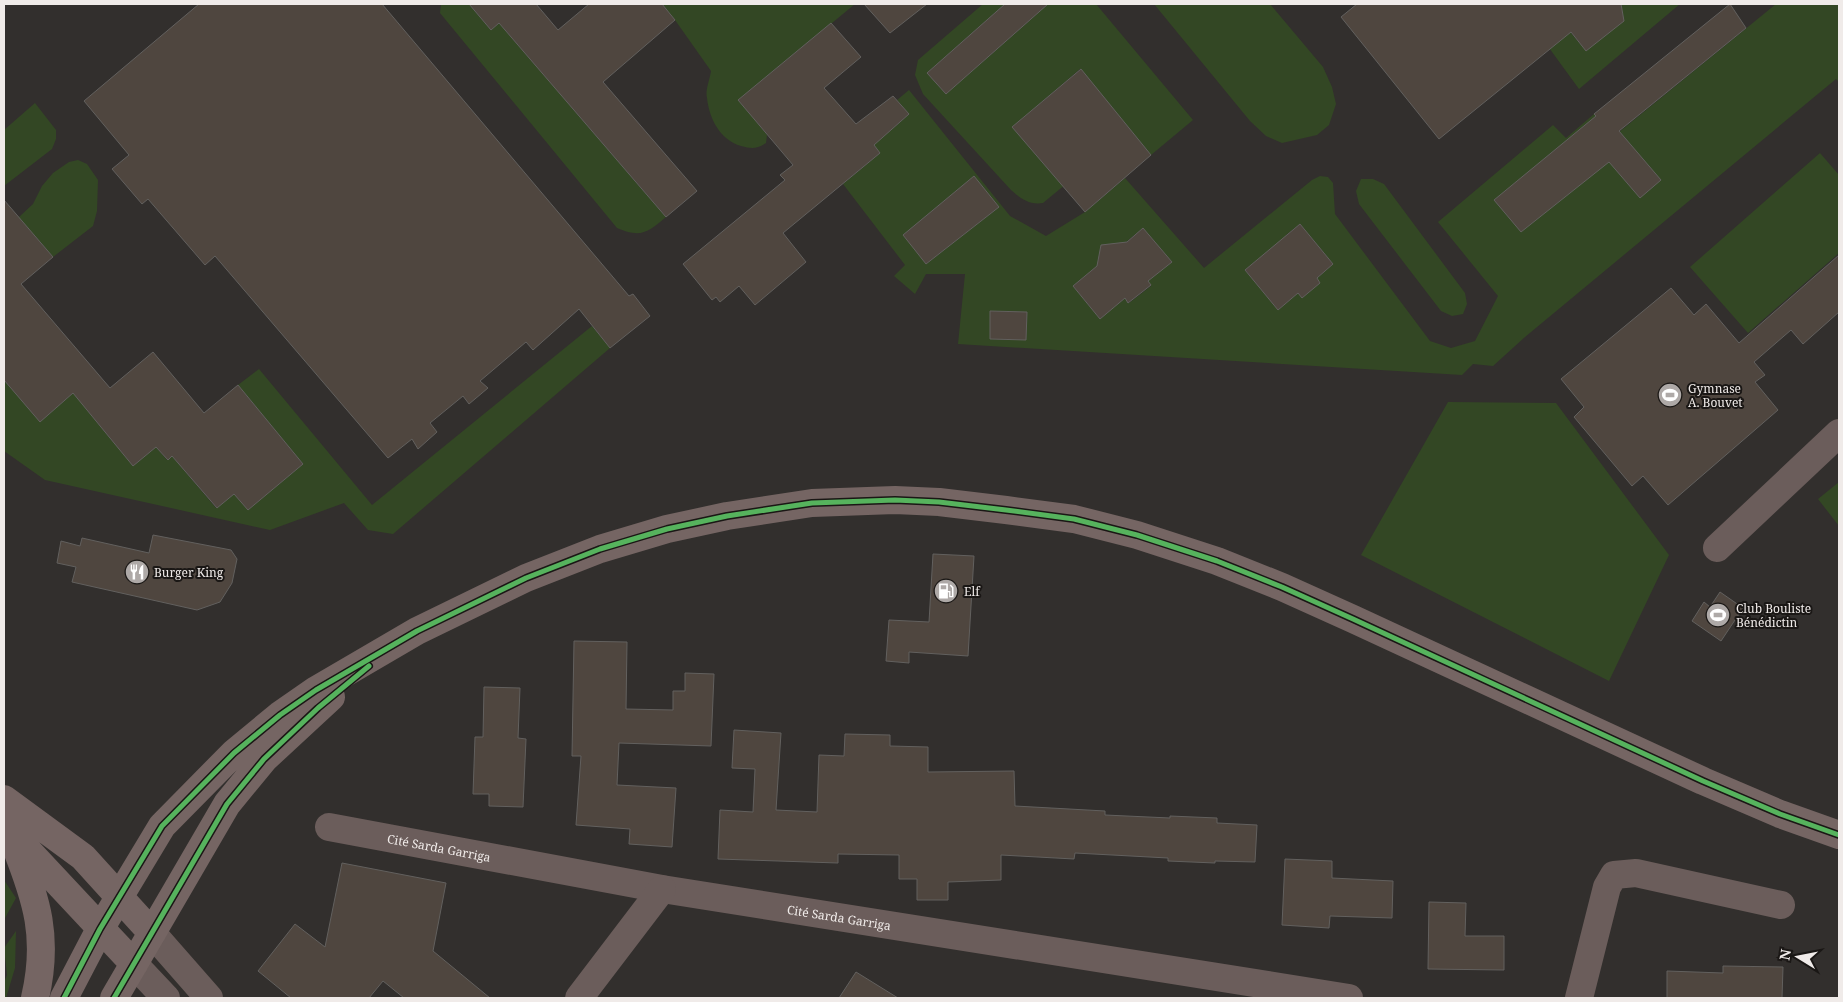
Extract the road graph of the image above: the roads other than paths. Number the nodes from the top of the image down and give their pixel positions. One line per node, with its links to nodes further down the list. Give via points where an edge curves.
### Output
1 (1839, 434): 2 (street)
2 (1717, 548)
3 (399, 640): 7 (main road, via 526,578 600,549 666,529 727,516 812,502 895,500 939,502 1074,519 1217,560 1703,781); 9 (main road, via 316,690 234,753 162,826); 12 (main road, via 318,708 264,759 227,804)
4 (4, 799): 9 (main road, via 83,857)
5 (329, 827): 8 (street, Cité Sarda Garriga)
6 (6, 828): 11 (main road); 14 (main road, via 28,876 38,913 42,954)
7 (1839, 835)
8 (662, 889): 19 (street); 20 (street, Cité Sarda Garriga)
9 (119, 896): 11 (main road); 12 (main road)
10 (1781, 905): 21 (street, via 1636,873 1614,875 1607,887)
11 (100, 929): 13 (main road); 15 (main road)
12 (152, 933): 13 (main road); 18 (street)
13 (134, 964): 16 (main road); 17 (street)
14 (35, 998)
15 (64, 998)
16 (114, 998)
17 (166, 998)
18 (209, 998)
19 (579, 998)
20 (1349, 998)
21 (1579, 998)

